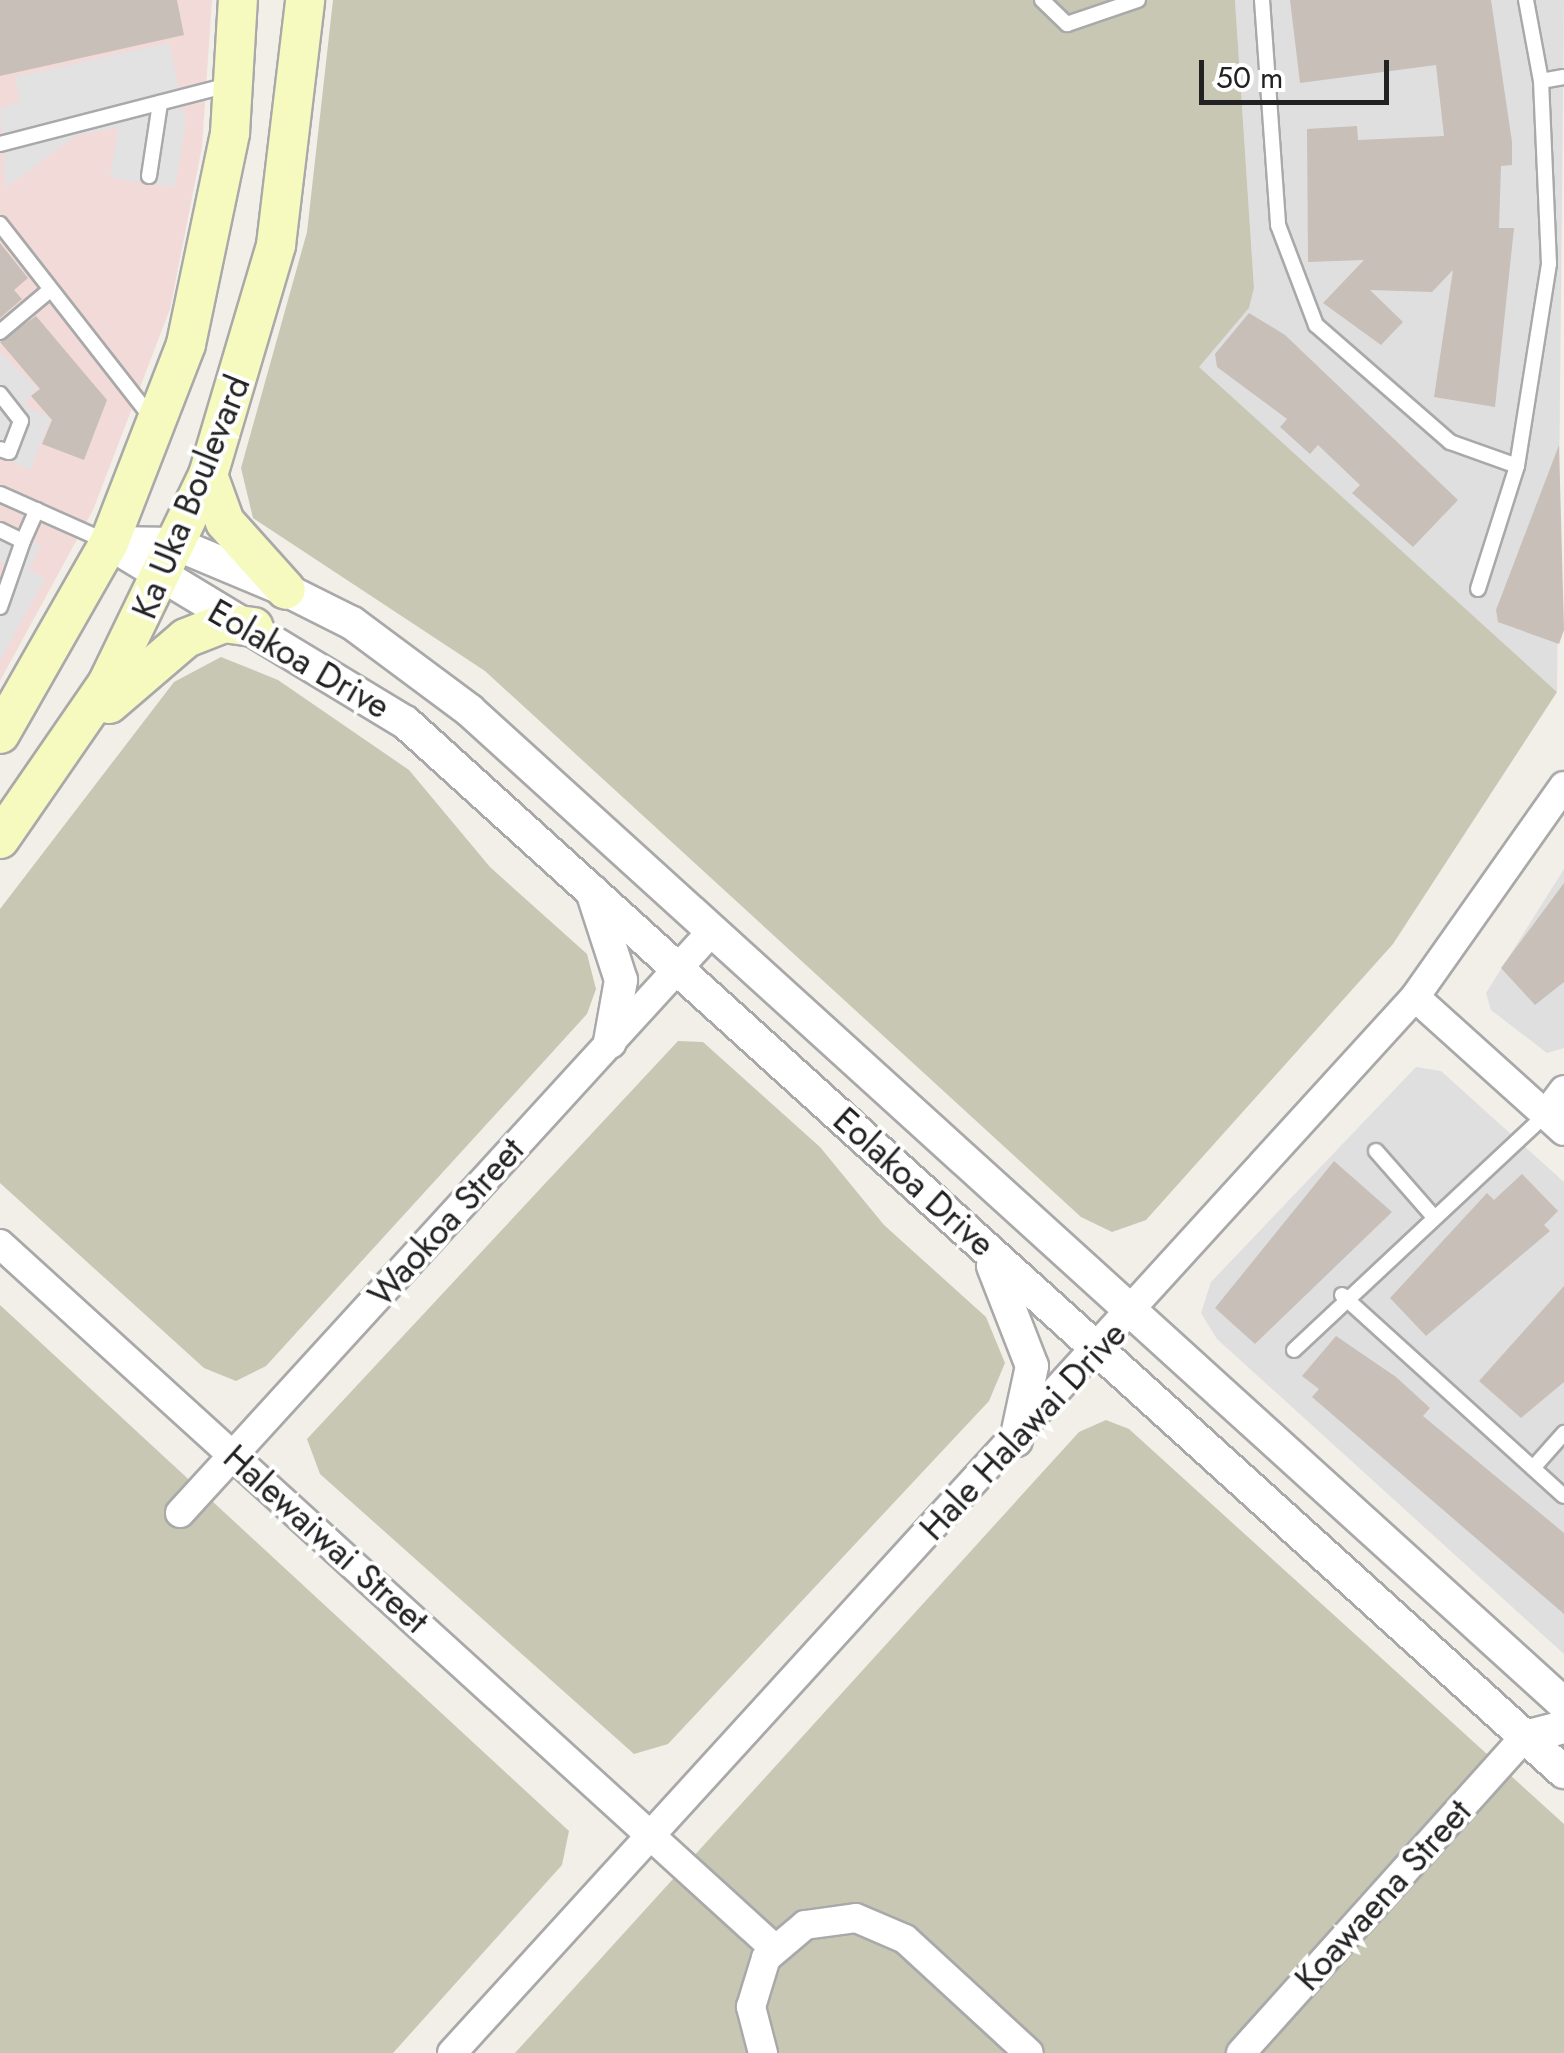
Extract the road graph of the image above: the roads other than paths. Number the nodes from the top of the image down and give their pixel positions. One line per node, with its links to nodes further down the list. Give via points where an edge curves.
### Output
1 (238, 0): 9 (main road, Ka Uka Boulevard)
2 (305, 0): 20 (main road, Ka Uka Boulevard, via 276,244)
3 (1042, 0): 4 (lane, via 1067,24)
4 (1138, 0)
5 (1262, 0): 19 (lane, via 1278,225 1316,325 1450,442)
6 (1526, 0): 8 (lane)
7 (1564, 78): 8 (lane)
8 (1541, 81): 19 (lane, via 1549,264)
9 (234, 84): 10 (lane); 17 (main road, Ka Uka Boulevard, via 216,219)
10 (160, 103): 11 (lane); 12 (lane)
11 (0, 144)
12 (148, 176)
13 (0, 224): 14 (lane)
14 (50, 290): 15 (lane); 17 (lane)
15 (0, 332)
16 (0, 394): 18 (lane, via 21,421 9,452)
17 (156, 424): 25 (main road, Ka Uka Boulevard)
18 (0, 450)
19 (1517, 466): 28 (lane)
20 (208, 475): 26 (main road, Ka Uka Boulevard); 29 (main road, via 225,522)
21 (0, 494): 22 (lane)
22 (37, 510): 24 (lane); 25 (lane)
23 (0, 530): 24 (lane)
24 (23, 541): 30 (lane)
25 (109, 543): 26 (street, Eolakoa Drive); 27 (street, Eolakoa Drive); 32 (main road, Ka Uka Boulevard)
26 (176, 544): 27 (main road, Ka Uka Boulevard); 29 (street, Eolakoa Drive)
27 (160, 581): 31 (street, Eolakoa Drive); 33 (main road, Ka Uka Boulevard)
28 (1478, 589)
29 (286, 590): 37 (street, Eolakoa Drive, via 352,623 470,710)
30 (0, 608)
31 (254, 627): 33 (main road, via 224,623 186,638); 36 (street, Eolakoa Drive, via 362,688)
32 (0, 734)
33 (74, 736): 35 (main road, Ka Uka Boulevard)
34 (1564, 786): 39 (street, Hale Halawai Drive)
35 (0, 839)
36 (592, 891): 38 (street, Eolakoa Drive); 40 (street, via 622,980)
37 (712, 931): 38 (street, Waokoa Street); 48 (street, Eolakoa Drive)
38 (678, 968): 40 (street, Waokoa Street); 46 (street, Eolakoa Drive)
39 (1415, 997): 42 (street); 48 (street, Hale Halawai Drive)
40 (610, 1042): 53 (street, Waokoa Street)
41 (1564, 1090): 42 (street)
42 (1555, 1122): 44 (lane)
43 (1376, 1151): 44 (lane)
44 (1432, 1215): 47 (lane)
45 (0, 1244): 53 (street, Halewaiwai Street)
46 (982, 1244): 49 (street, Eolakoa Drive); 52 (street, via 1029,1347)
47 (1342, 1295): 50 (lane); 54 (lane)
48 (1132, 1312): 49 (street, Hale Halawai Drive); 57 (street, Eolakoa Drive)
49 (1099, 1349): 52 (street, Hale Halawai Drive); 60 (street, Eolakoa Drive)
50 (1294, 1350)
51 (1564, 1433): 54 (lane)
52 (1016, 1440): 62 (street, Hale Halawai Drive)
53 (233, 1454): 56 (street, Waokoa Street); 62 (street, Halewaiwai Street)
54 (1533, 1468): 55 (lane)
55 (1564, 1496)
56 (180, 1513)
57 (1515, 1660): 58 (street, Eolakoa Drive); 60 (street, via 1530,1698)
58 (1564, 1704)
59 (1564, 1727): 60 (street)
60 (1526, 1737): 61 (street, Eolakoa Drive); 67 (street, Koawaena Street)
61 (1564, 1772)
62 (651, 1834): 63 (street); 64 (street, Hale Halawai Drive)
63 (774, 1948): 65 (street, via 751,2007); 66 (street, via 830,1918 880,1924)
64 (452, 2053)
65 (763, 2053)
66 (1029, 2053)
67 (1240, 2053)

